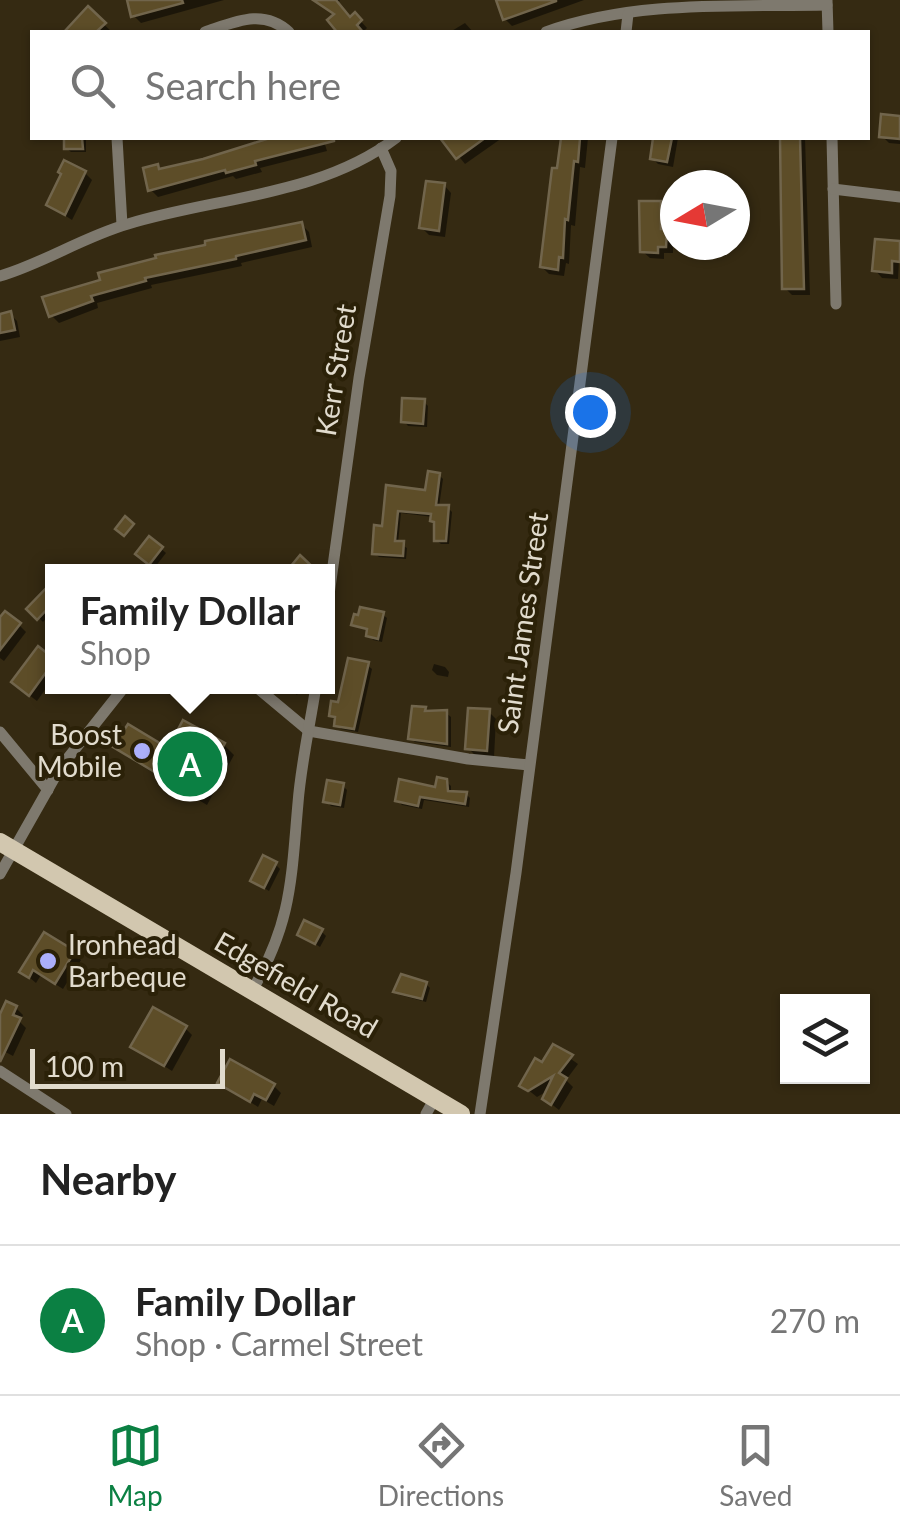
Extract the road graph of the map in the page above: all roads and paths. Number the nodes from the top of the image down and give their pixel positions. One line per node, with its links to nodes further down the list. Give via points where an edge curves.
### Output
1 (827, 2): 2 (street); 7 (street)
2 (628, 14): 5 (street); 6 (street)
3 (212, 30): 4 (street, via 250,18)
4 (286, 30)
5 (553, 30)
6 (626, 30)
7 (828, 30)
8 (117, 140): 16 (street)
9 (370, 140): 13 (street)
10 (393, 140): 13 (street)
11 (612, 140): 25 (street, Saint James Street)
12 (832, 140): 14 (street)
13 (379, 150): 16 (street, via 276,190); 19 (street, Kerr Street, via 390,171 390,196)
14 (833, 189): 15 (street); 18 (street)
15 (900, 198)
16 (122, 225): 17 (street)
17 (0, 276)
18 (836, 304)
19 (333, 564)
20 (120, 694): 26 (street)
21 (265, 694): 23 (street)
22 (315, 694): 23 (street)
23 (310, 731): 25 (street); 29 (street, via 281,934)
24 (0, 732): 26 (street)
25 (530, 764): 34 (street, Saint James Street)
26 (48, 790): 27 (street)
27 (6, 846): 28 (street); 29 (main road, Edgefield Road)
28 (0, 874)
29 (252, 991): 31 (main road, Edgefield Road)
30 (0, 1071): 32 (street)
31 (431, 1106): 33 (main road, Edgefield Road)
32 (66, 1114)
33 (461, 1114)
34 (480, 1114)

